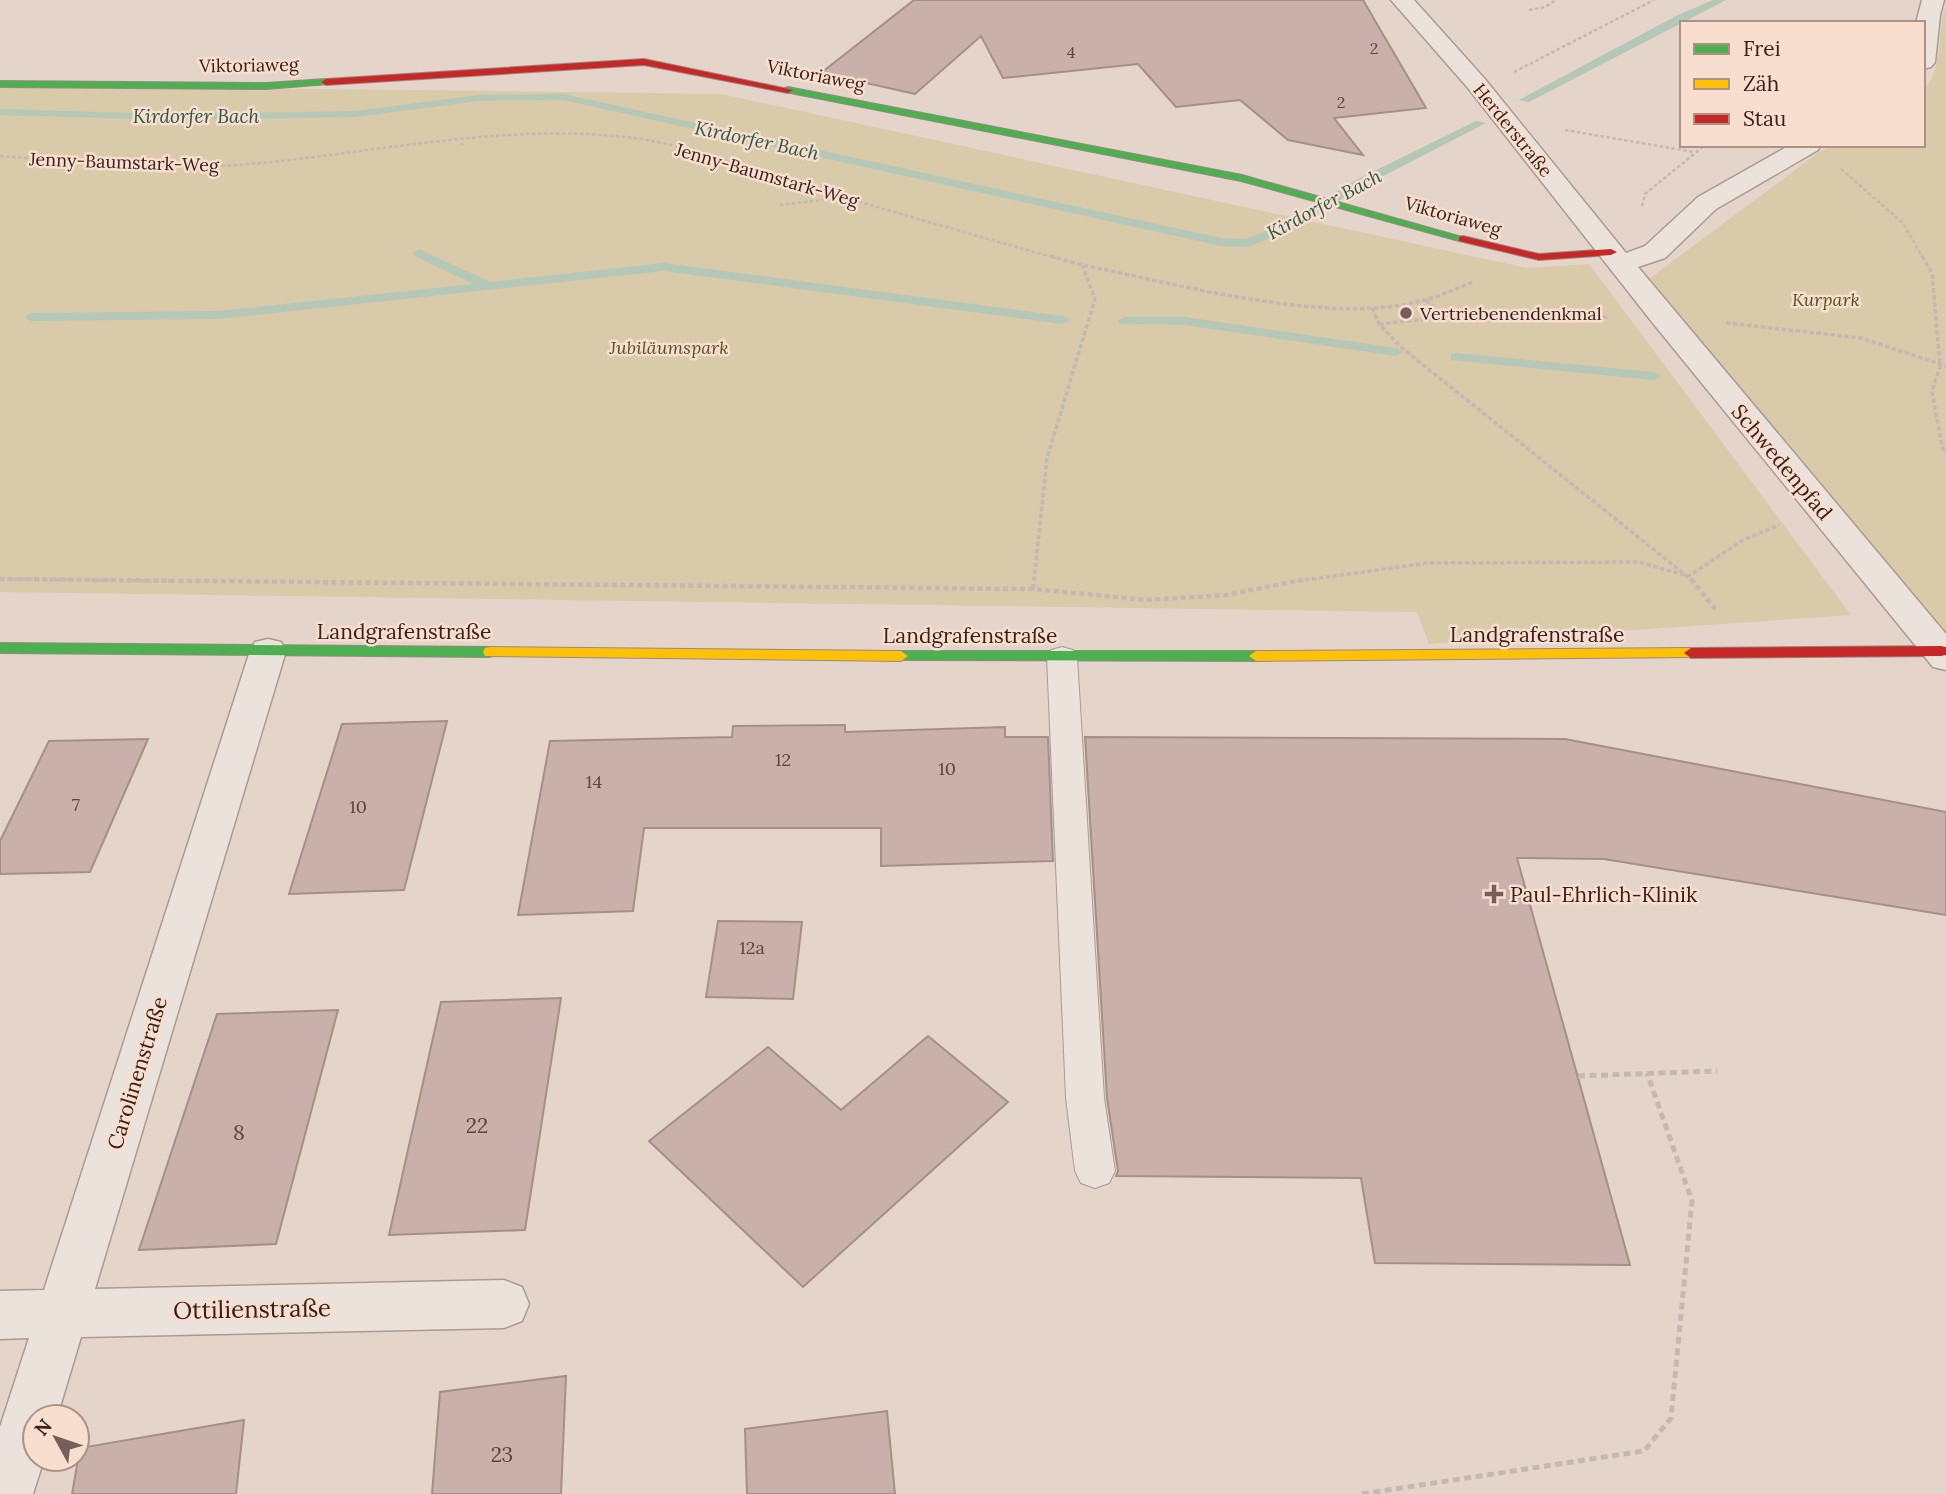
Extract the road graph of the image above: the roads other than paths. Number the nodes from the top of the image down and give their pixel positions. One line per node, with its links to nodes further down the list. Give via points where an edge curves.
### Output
1 (1402, 0): 6 (street, Herderstraße, via 1476,83)
2 (1933, 0): 3 (street)
3 (1925, 56)
4 (0, 84): 6 (street, Viktoriaweg, via 265,86 644,62 1242,178 1513,253)
5 (1805, 147): 6 (street, via 1707,203 1655,252)
6 (1616, 258): 9 (street, Schwedenpfad)
7 (0, 648): 8 (street, Landgrafenstraße)
8 (268, 651): 10 (street, Landgrafenstraße); 13 (street, Carolinenstraße)
9 (1943, 654): 10 (street, Landgrafenstraße)
10 (1062, 657): 11 (lane, via 1084,1086)
11 (1095, 1171)
12 (504, 1304): 13 (street, Ottilienstraße)
13 (62, 1313): 14 (street, Ottilienstraße); 15 (street, Carolinenstraße)
14 (0, 1315)
15 (6, 1494)

